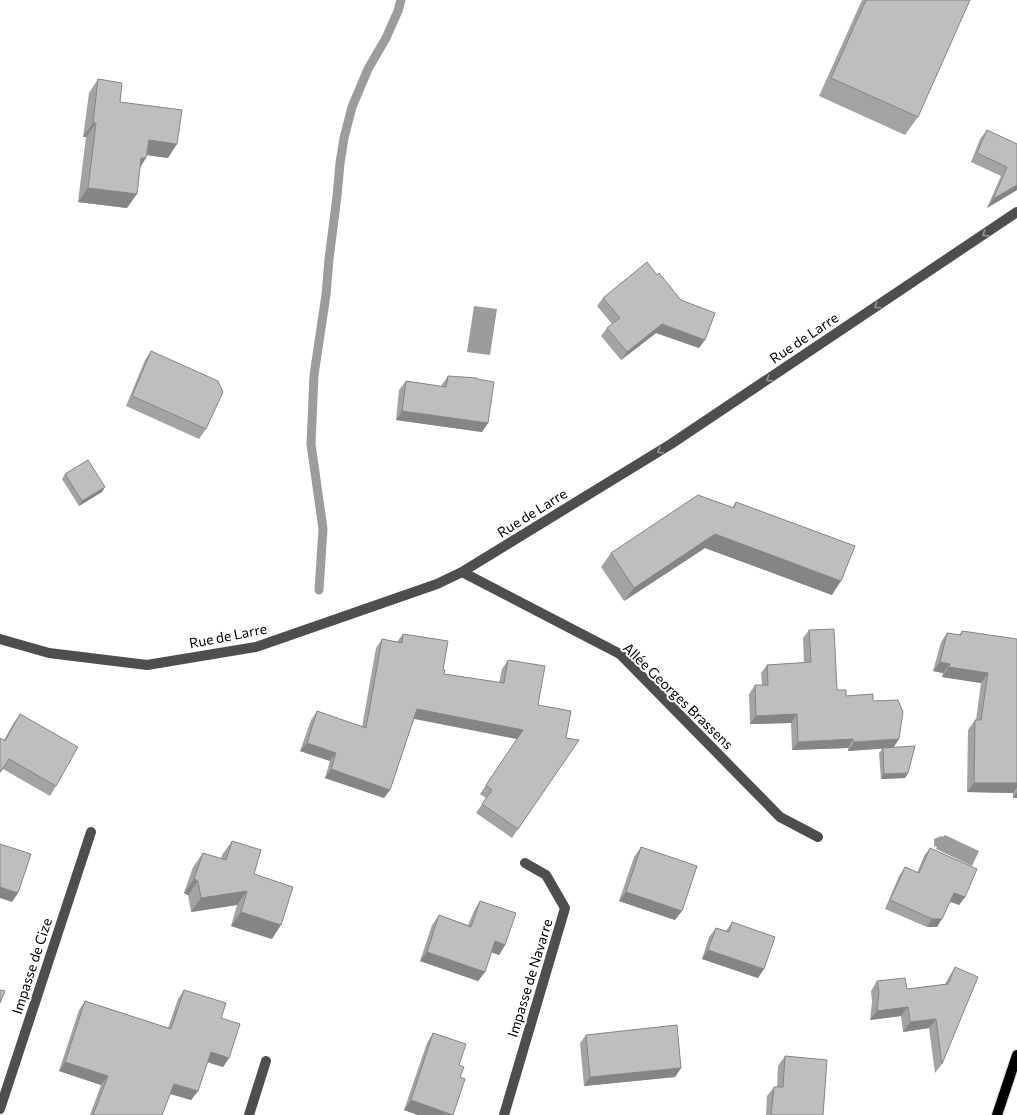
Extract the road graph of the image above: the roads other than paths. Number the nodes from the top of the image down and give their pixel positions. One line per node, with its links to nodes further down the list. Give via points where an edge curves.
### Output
1 (1017, 212): 2 (street, Rue de Larre, one-way to 2, via 671,444)
2 (462, 572): 3 (street, Rue de Larre, via 437,584 256,647 147,665 49,653); 5 (street, Allée Georges Brassens, via 620,654 780,817)
3 (0, 639)
4 (91, 832): 9 (street, Impasse de Cize)
5 (818, 837)
6 (525, 863): 11 (street, Impasse de Navarre, via 546,875 565,908)
7 (1017, 1055): 12 (main road)
8 (266, 1061): 10 (street)
9 (0, 1109)
10 (249, 1115)
11 (504, 1115)
12 (997, 1115)

